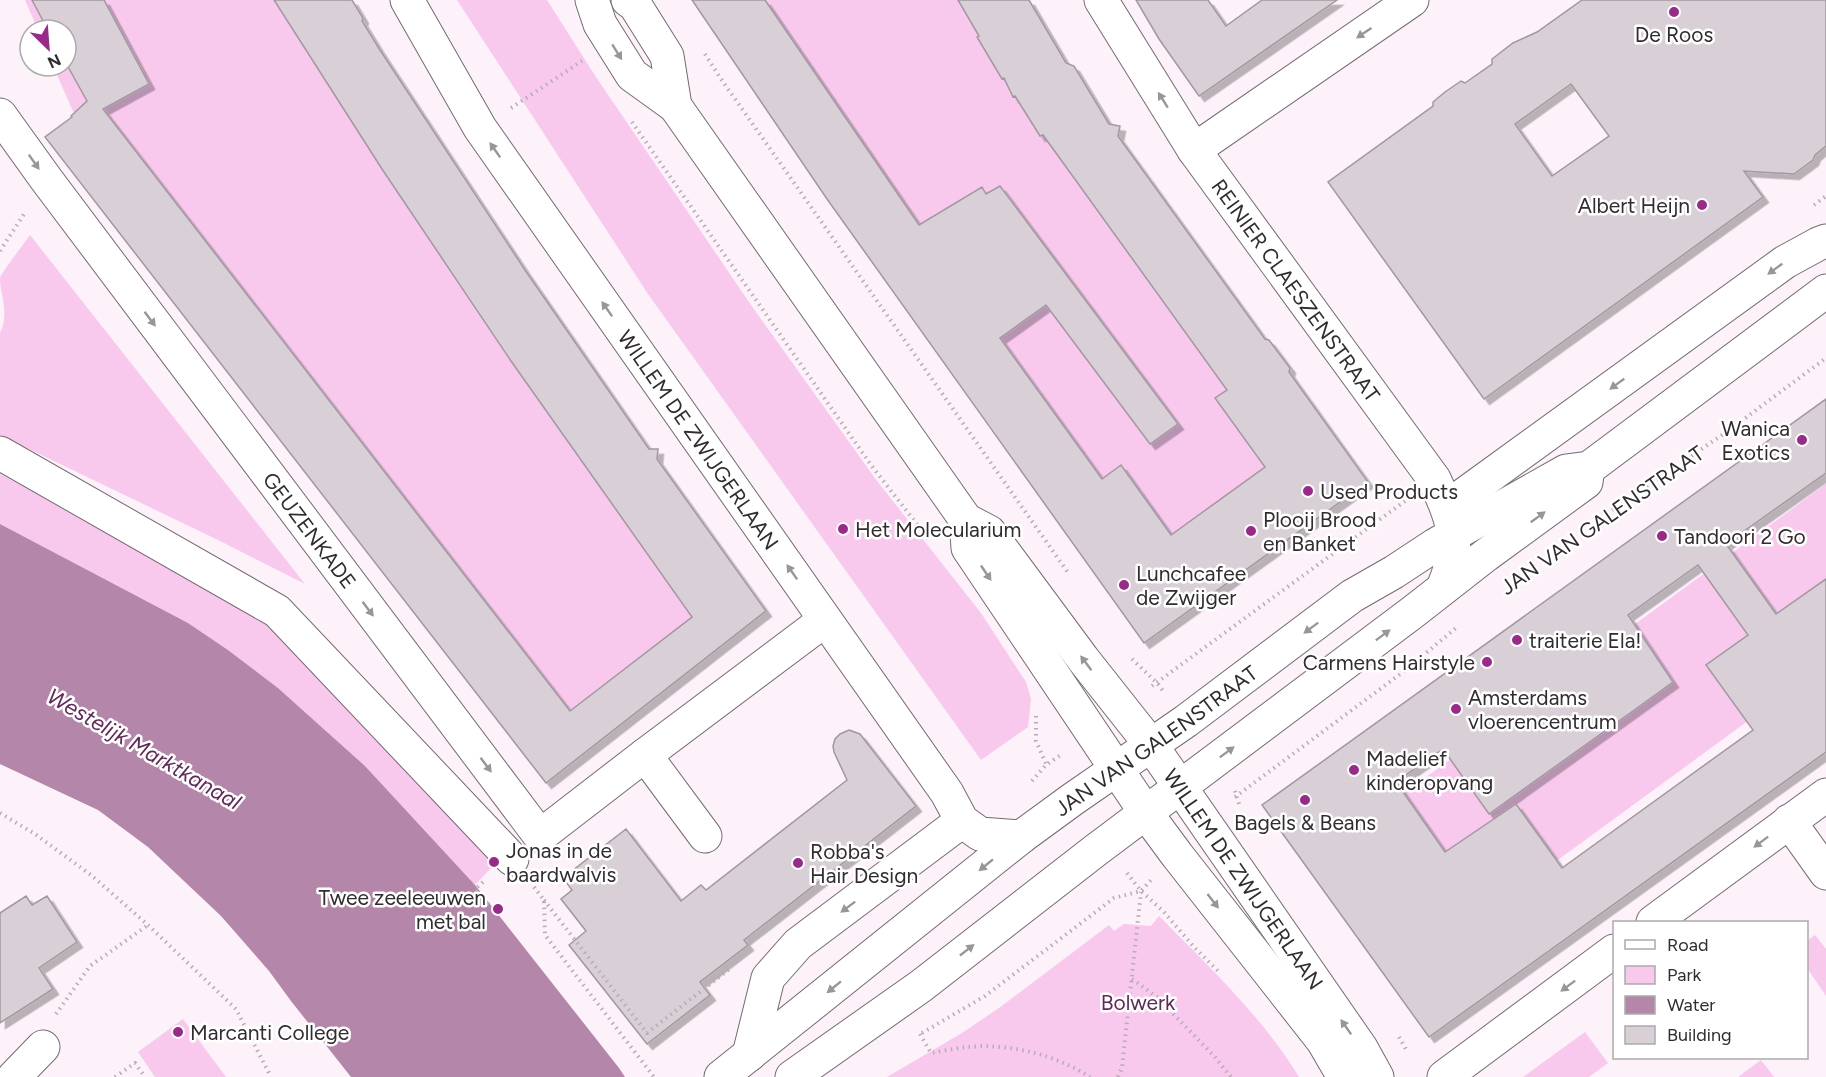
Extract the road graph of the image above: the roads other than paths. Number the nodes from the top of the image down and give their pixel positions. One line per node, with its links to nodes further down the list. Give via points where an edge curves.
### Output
1 (407, 0): 16 (street, WILLEM DE ZWIJGERLAAN, one-way to 1, via 480,128)
2 (592, 0): 6 (street, WILLEM DE ZWIJGERLAAN, one-way to 6, via 600,24 632,75)
3 (628, 0): 6 (street, WILLEM DE ZWIJGERLAAN, via 667,56)
4 (1101, 0): 8 (street, REINIER CLAESZENSTRAAT, one-way to 4)
5 (1412, 0): 8 (street, one-way to 8)
6 (675, 106): 13 (street, WILLEM DE ZWIJGERLAAN)
7 (0, 115): 18 (street, GEUZENKADE, one-way to 18, via 540,837)
8 (1194, 150): 14 (street, REINIER CLAESZENSTRAAT, via 1434,479)
9 (1826, 241): 14 (street, JAN VAN GALENSTRAAT, one-way to 14, via 1785,262)
10 (1826, 291): 12 (street, JAN VAN GALENSTRAAT)
11 (0, 453): 27 (street, via 277,611)
12 (1589, 468): 14 (street, JAN VAN GALENSTRAAT, via 1566,471); 15 (street, JAN VAN GALENSTRAAT, one-way to 12, via 1586,482)
13 (966, 520): 17 (street, WILLEM DE ZWIJGERLAAN, one-way to 13, via 989,532); 19 (street, WILLEM DE ZWIJGERLAAN, one-way to 19, via 968,548)
14 (1451, 521): 15 (street, via 1450,570); 17 (street, JAN VAN GALENSTRAAT, one-way to 17)
15 (1443, 588): 20 (street, JAN VAN GALENSTRAAT, one-way to 15)
16 (825, 620): 18 (street, GEUZENKADE); 23 (street, WILLEM DE ZWIJGERLAAN, via 947,793)
17 (1151, 745): 19 (street, JAN VAN GALENSTRAAT); 20 (street, WILLEM DE ZWIJGERLAAN)
18 (645, 755): 25 (street)
19 (1118, 769): 22 (street, WILLEM DE ZWIJGERLAAN); 26 (street, JAN VAN GALENSTRAAT)
20 (1180, 788): 22 (street, JAN VAN GALENSTRAAT); 37 (street, WILLEM DE ZWIJGERLAAN, one-way to 20)
21 (1826, 795): 24 (street)
22 (1146, 813): 35 (street, JAN VAN GALENSTRAAT, one-way to 22, via 921,986); 36 (street, WILLEM DE ZWIJGERLAAN, one-way to 36, via 1323,1041)
23 (962, 821): 26 (street, via 980,834); 32 (street, one-way to 32, via 798,944 768,978)
24 (1789, 821): 28 (street); 29 (street, one-way to 29)
25 (705, 836)
26 (1021, 837): 32 (street, JAN VAN GALENSTRAAT, one-way to 32)
27 (512, 859)
28 (1826, 873)
29 (1654, 921)
30 (1613, 952): 38 (street, one-way to 38)
31 (43, 1047): 33 (street)
32 (748, 1055): 34 (street, JAN VAN GALENSTRAAT)
33 (14, 1077)
34 (721, 1077)
35 (792, 1077)
36 (1344, 1077)
37 (1377, 1077)
38 (1444, 1077)

